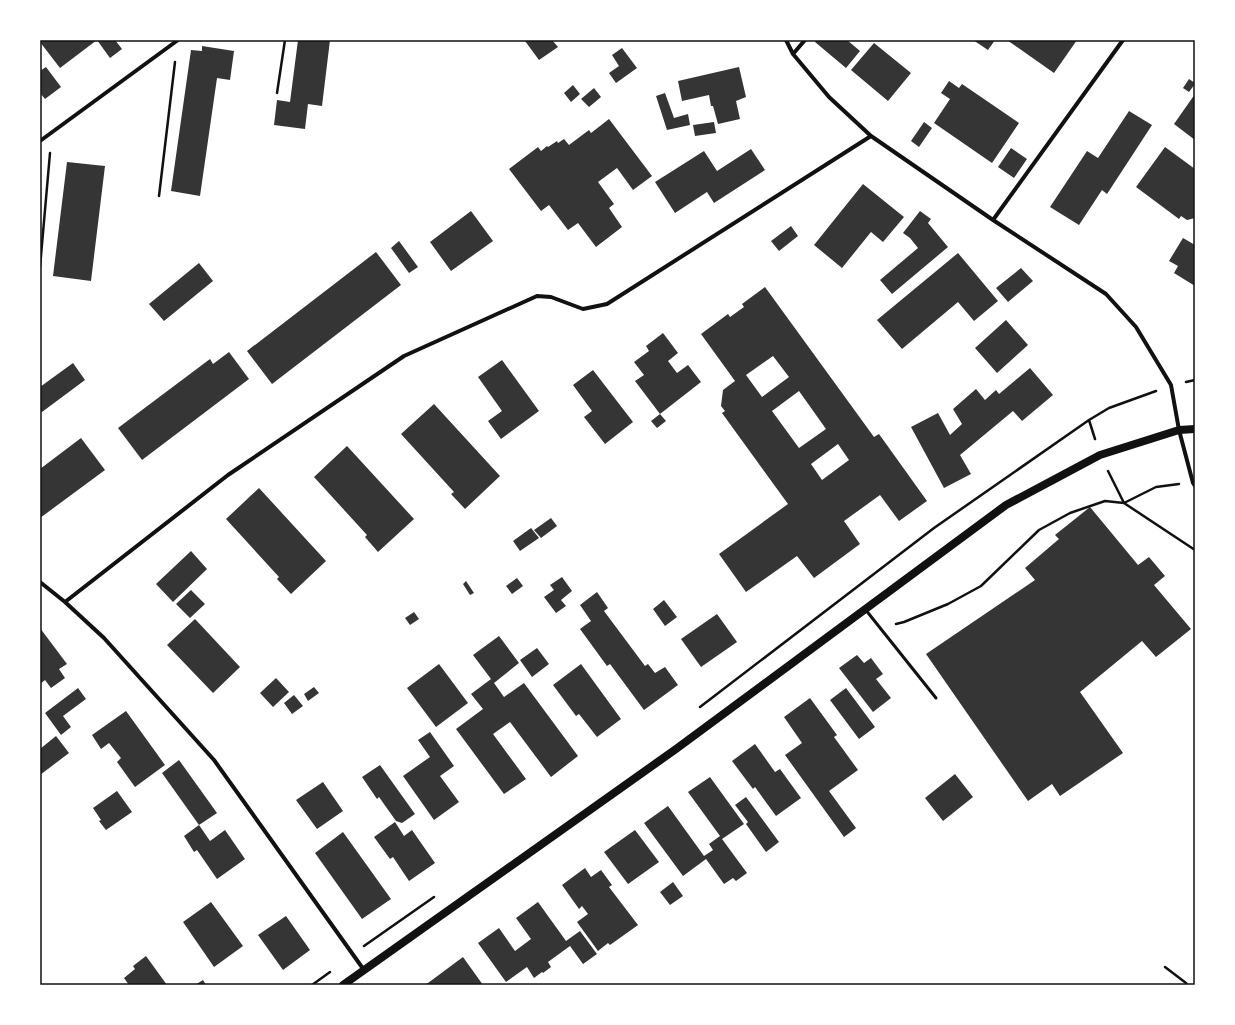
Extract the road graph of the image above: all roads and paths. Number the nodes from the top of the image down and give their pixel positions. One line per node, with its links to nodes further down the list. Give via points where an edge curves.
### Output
1 (178, 40): 8 (street); 11 (path)
2 (285, 40): 7 (path)
3 (786, 40): 6 (street)
4 (805, 40): 6 (street)
5 (1124, 40): 12 (street)
6 (793, 54): 9 (street, via 829,97)
7 (277, 94)
8 (52, 132): 10 (street); 13 (path)
9 (871, 136): 12 (street); 23 (street, via 607,304 583,309 551,297 537,296 404,356 228,475)
10 (40, 141)
11 (159, 196)
12 (993, 220): 14 (street, via 1106,294 1136,327)
13 (40, 267)
14 (1171, 385): 15 (path, via 1109,408); 17 (street)
15 (1089, 420): 18 (path); 27 (path, via 934,528)
16 (1195, 429): 17 (main road)
17 (1180, 430): 18 (main road); 19 (street)
18 (1100, 455): 20 (path); 24 (main road, via 1006,505)
19 (1194, 484): 20 (path, via 1156,487)
20 (1124, 503): 21 (path); 25 (path, via 1105,501 1070,513 1039,530 981,586 948,604 904,622)
21 (1195, 550)
22 (40, 582): 23 (street)
23 (65, 602): 29 (street, via 104,638 214,760)
24 (865, 609): 25 (lane); 29 (main road, via 676,750)
25 (880, 628): 26 (lane)
26 (936, 698)
27 (697, 709)
28 (1165, 967): 31 (path)
29 (364, 970): 30 (main road)
30 (343, 985)
31 (1187, 985)

